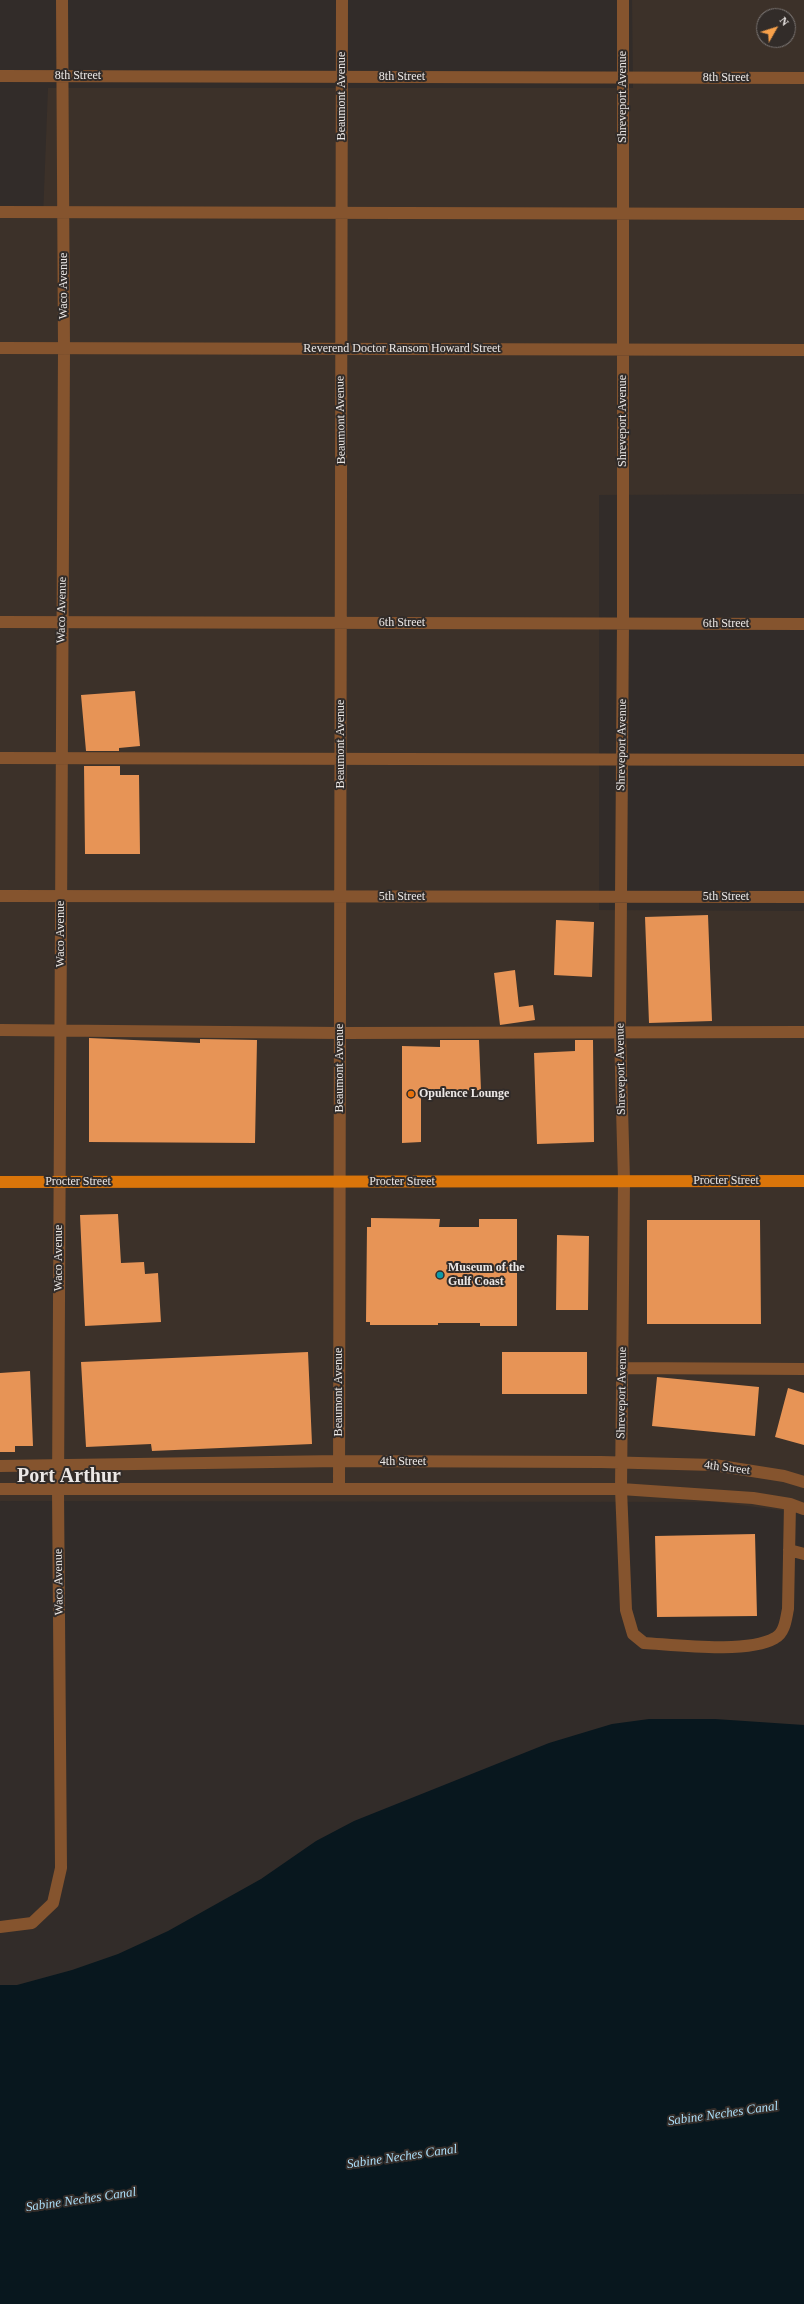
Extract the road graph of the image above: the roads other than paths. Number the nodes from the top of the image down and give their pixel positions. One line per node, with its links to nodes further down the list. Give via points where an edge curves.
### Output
1 (62, 0): 5 (street, Waco Avenue)
2 (342, 0): 6 (street, Beaumont Avenue)
3 (623, 0): 7 (street, Shreveport Avenue)
4 (0, 76): 5 (street, 8th Street)
5 (62, 76): 6 (street, 8th Street); 10 (street, Waco Avenue)
6 (342, 77): 7 (street, 8th Street); 11 (street, Beaumont Avenue)
7 (622, 77): 8 (street, 8th Street); 13 (street, Shreveport Avenue)
8 (804, 78)
9 (0, 212): 10 (street)
10 (64, 212): 11 (street); 15 (street, Waco Avenue)
11 (343, 213): 13 (street); 16 (street, Beaumont Avenue)
12 (804, 214): 13 (street)
13 (623, 215): 17 (street, Shreveport Avenue)
14 (0, 348): 15 (street, Reverend Doctor Ransom Howard Street)
15 (64, 348): 16 (street, Reverend Doctor Ransom Howard Street); 20 (street, Waco Avenue)
16 (340, 349): 17 (street, Reverend Doctor Ransom Howard Street); 21 (street, Beaumont Avenue)
17 (623, 350): 18 (street, Reverend Doctor Ransom Howard Street); 22 (street, Shreveport Avenue)
18 (804, 350)
19 (0, 622): 20 (street, 6th Street)
20 (62, 622): 21 (street, 6th Street); 25 (street, Waco Avenue)
21 (341, 623): 22 (street, 6th Street); 26 (street, Beaumont Avenue)
22 (623, 624): 23 (street, 6th Street); 27 (street, Shreveport Avenue)
23 (804, 624)
24 (0, 758): 25 (street)
25 (61, 758): 26 (street); 30 (street, Waco Avenue)
26 (340, 760): 27 (street); 31 (street, Beaumont Avenue)
27 (621, 760): 28 (street); 32 (street, Shreveport Avenue)
28 (804, 760)
29 (0, 896): 30 (street, 5th Street)
30 (61, 896): 31 (street, 5th Street); 35 (street, Waco Avenue)
31 (340, 896): 32 (street, 5th Street); 37 (street, Beaumont Avenue)
32 (620, 897): 33 (street, 5th Street); 38 (street, Shreveport Avenue)
33 (804, 897)
34 (0, 1030): 35 (street)
35 (62, 1030): 37 (street); 42 (street, Waco Avenue)
36 (804, 1032): 38 (street)
37 (340, 1033): 38 (street); 43 (street, Beaumont Avenue)
38 (620, 1034): 39 (street, Shreveport Avenue)
39 (624, 1181): 40 (main road, Procter Street); 43 (main road, Procter Street); 44 (street, Shreveport Avenue)
40 (804, 1181)
41 (0, 1182): 42 (main road, Procter Street)
42 (59, 1182): 43 (main road, Procter Street); 48 (street, Waco Avenue)
43 (339, 1182): 46 (street, Beaumont Avenue)
44 (622, 1368): 45 (street); 47 (street, Shreveport Avenue)
45 (804, 1369)
46 (339, 1462): 47 (street, 4th Street); 48 (street, 4th Street); 51 (street, Beaumont Avenue)
47 (621, 1463): 50 (street, 4th Street, via 714,1465 784,1476); 54 (street, Shreveport Avenue)
48 (58, 1465): 49 (street, 4th Street); 53 (street, Waco Avenue)
49 (0, 1466)
50 (804, 1482)
51 (339, 1488): 53 (street); 54 (street)
52 (0, 1489): 53 (street)
53 (58, 1489): 59 (street, Waco Avenue, via 61,1868 53,1903 32,1923)
54 (621, 1489): 55 (street, via 753,1498); 57 (street, Shreveport Avenue, via 626,1610 633,1634 644,1643 743,1647 776,1638 785,1625)
55 (790, 1504): 56 (street); 57 (street, Shreveport Avenue)
56 (804, 1509)
57 (789, 1550): 58 (street)
58 (804, 1554)
59 (0, 1927)

